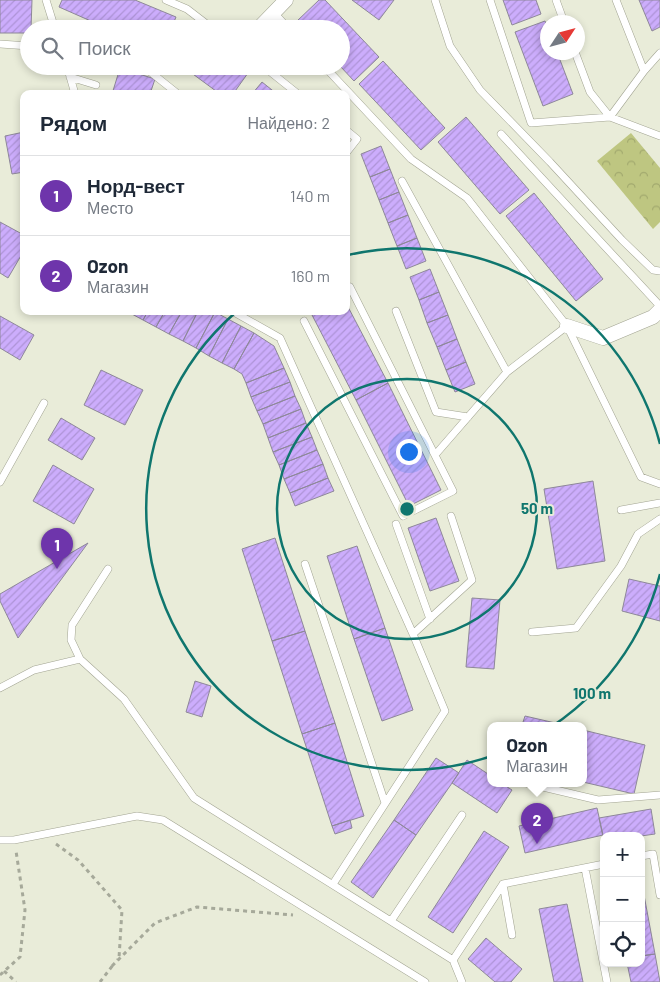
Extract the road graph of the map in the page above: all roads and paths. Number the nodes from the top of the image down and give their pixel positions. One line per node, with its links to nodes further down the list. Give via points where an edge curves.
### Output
1 (46, 0): 10 (lane)
2 (166, 0): 11 (lane)
3 (286, 0): 8 (street)
4 (435, 0): 35 (lane, via 450,46 480,90 622,240 653,270)
5 (490, 0): 29 (lane, via 531,123)
6 (556, 0): 9 (lane)
7 (616, 0): 18 (lane)
8 (274, 13): 12 (street); 13 (lane)
9 (561, 15)
10 (52, 20)
11 (202, 20)
12 (267, 20)
13 (281, 20)
14 (0, 44): 15 (lane)
15 (20, 45)
16 (660, 53): 18 (lane)
17 (578, 60): 29 (lane, via 590,92)
18 (644, 70): 29 (lane)
19 (154, 75): 25 (lane)
20 (274, 75): 26 (lane)
21 (332, 75): 27 (lane)
22 (70, 76): 23 (lane); 24 (lane)
23 (96, 85)
24 (74, 90)
25 (173, 90)
26 (293, 90)
27 (346, 90)
28 (350, 94): 42 (lane, via 411,159 467,198)
29 (610, 117): 32 (lane)
30 (350, 133): 33 (lane, via 357,139)
31 (500, 134): 37 (lane)
32 (660, 136)
33 (350, 147)
34 (402, 181): 43 (lane)
35 (660, 271)
36 (350, 287): 46 (lane)
37 (660, 306)
38 (660, 310): 42 (street, via 653,318 603,338)
39 (396, 311): 45 (lane, via 436,412)
40 (239, 315): 58 (lane, via 280,338)
41 (304, 321): 46 (lane, via 403,516 453,491)
42 (567, 326): 43 (lane); 48 (lane, via 641,477)
43 (507, 372): 45 (lane)
44 (44, 403): 47 (lane)
45 (468, 417): 46 (lane)
46 (435, 456)
47 (0, 482)
48 (660, 484)
49 (660, 503): 50 (lane)
50 (621, 510)
51 (451, 516): 56 (lane, via 472,580)
52 (660, 519): 57 (lane, via 638,534 621,566 576,628)
53 (396, 524): 56 (lane)
54 (306, 564): 63 (lane)
55 (108, 569): 59 (lane, via 72,624 71,640)
56 (430, 618): 58 (lane)
57 (532, 632)
58 (412, 634): 63 (lane, via 444,711)
59 (80, 659): 60 (lane, via 34,670); 71 (lane, via 124,699 194,798)
60 (0, 688)
61 (543, 787): 62 (lane, via 598,800)
62 (660, 795)
63 (385, 803): 71 (lane)
64 (462, 815): 75 (lane)
65 (42, 834): 67 (lane); 74 (lane, via 137,816 163,820); 78 (path, via 78,860 122,910 119,958)
66 (0, 840): 67 (lane)
67 (14, 840): 79 (path, via 25,910 20,958)
68 (645, 855): 73 (lane, via 652,854)
69 (600, 865): 70 (lane)
70 (585, 868): 72 (lane); 85 (lane)
71 (333, 884): 75 (lane)
72 (503, 884): 76 (lane); 77 (lane)
73 (660, 895)
74 (320, 918): 78 (path, via 197,907 155,923); 83 (lane)
75 (391, 921): 77 (lane)
76 (512, 935)
77 (453, 960): 84 (lane)
78 (112, 966): 82 (path)
79 (4, 971): 80 (path); 81 (path)
80 (0, 975)
81 (16, 982)
82 (100, 982)
83 (425, 982)
84 (462, 982)
85 (607, 982)

